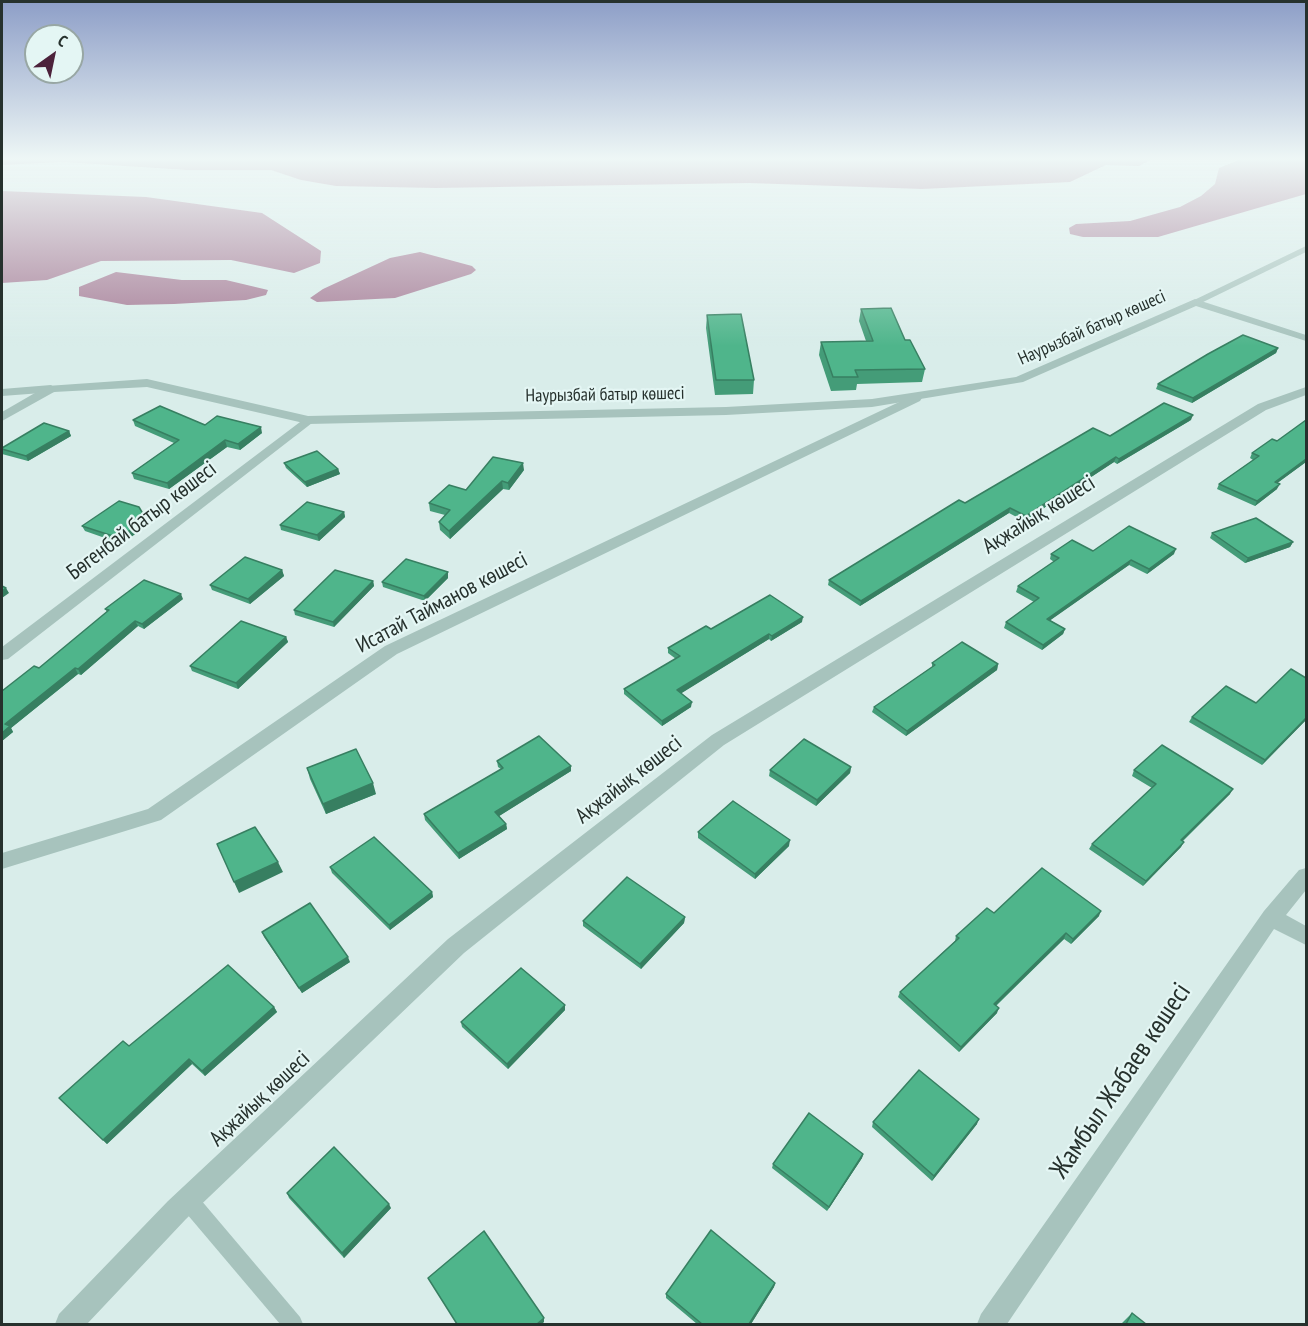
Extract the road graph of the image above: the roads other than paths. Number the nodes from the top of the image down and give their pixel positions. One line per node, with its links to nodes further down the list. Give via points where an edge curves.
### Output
1 (1306, 249): 2 (street)
2 (1195, 302): 3 (street); 7 (street, Наурызбай батыр көшесі, via 1019,380)
3 (1306, 338)
4 (51, 389): 6 (street, Наурызбай батыр көшесі); 8 (street); 9 (street, Наурызбай батыр көшесі, via 147,383)
5 (1306, 391): 15 (street, Ақжайық көшесі, via 1262,407 718,740 456,946)
6 (2, 393)
7 (916, 398): 9 (street, Наурызбай батыр көшесі, via 726,411); 11 (street, Исатай Тайманов көшесі, via 391,650 154,815)
8 (2, 417)
9 (308, 420): 10 (street, Бөгенбай батыр көшесі)
10 (2, 655)
11 (2, 861)
12 (1306, 876): 13 (street, Жамбыл Жабаев көшесі)
13 (1271, 917): 14 (street); 18 (street, Жамбыл Жабаев көшесі)
14 (1306, 936)
15 (188, 1200): 16 (street, Ақжайық көшесі); 17 (lane)
16 (69, 1324)
17 (292, 1324)
18 (991, 1324)

